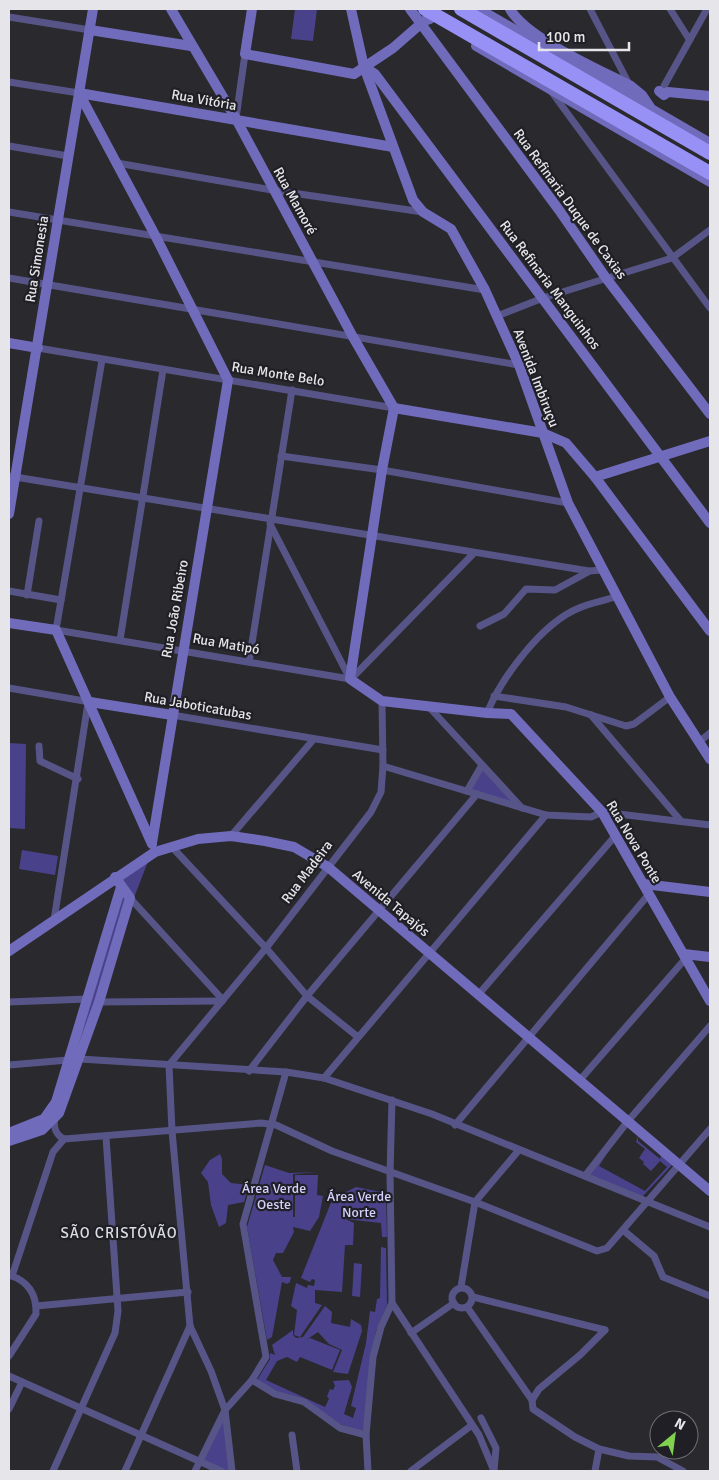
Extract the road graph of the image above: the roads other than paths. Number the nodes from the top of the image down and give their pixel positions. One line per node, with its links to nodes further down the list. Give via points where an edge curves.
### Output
1 (93, 9): 15 (street, Rua Simonesia)
2 (170, 9): 17 (street, Rua Mamoré)
3 (252, 9): 18 (street)
4 (351, 9): 19 (street, Avenida Imbiruçu)
5 (411, 9): 13 (street, Rua Refinaria Duque de Caxias)
6 (461, 9): 34 (highway)
7 (479, 9): 14 (street)
8 (510, 9): 14 (street)
9 (590, 9): 21 (street)
10 (670, 9): 16 (street)
11 (707, 9): 16 (street)
12 (9, 17): 15 (street)
13 (425, 18): 19 (street); 22 (street); 37 (highway); 48 (street, Rua Refinaria Duque de Caxias)
14 (512, 22): 21 (street); 28 (street)
15 (90, 30): 17 (street); 27 (street, Rua Simonesia)
16 (689, 38): 23 (street)
17 (191, 46): 26 (street, Rua Mamoré)
18 (245, 54): 19 (street, via 354,74); 30 (street)
19 (364, 68): 33 (street, Avenida Imbiruçu); 51 (street, Rua Refinaria Manguinhos, via 375,74)
20 (9, 82): 27 (street, Rua Vitória)
21 (631, 86): 24 (street)
22 (549, 89): 38 (street); 45 (street)
23 (664, 91): 24 (street); 25 (street); 28 (street)
24 (642, 95): 28 (street)
25 (710, 96)
26 (224, 99): 29 (street); 30 (street, Rua Mamoré)
27 (82, 105): 29 (street, Rua Vitória, via 95,96); 35 (street, Rua Simonesia); 36 (street)
28 (654, 110): 31 (street)
29 (210, 115): 30 (street, Rua Vitória)
30 (236, 119): 33 (street, Rua Vitória); 39 (street, Rua Mamoré)
31 (710, 143)
32 (9, 146): 35 (street)
33 (393, 147): 41 (street, Avenida Imbiruçu, via 413,200)
34 (710, 153)
35 (68, 156): 42 (street, Rua Simonesia)
36 (117, 163): 39 (street); 44 (street)
37 (710, 173)
38 (710, 182)
39 (272, 190): 41 (street); 46 (street, Rua Mamoré)
40 (9, 212): 42 (street)
41 (423, 212): 50 (street, Avenida Imbiruçu, via 452,229)
42 (57, 221): 44 (street); 49 (street, Rua Simonesia)
43 (710, 230): 45 (street)
44 (155, 235): 46 (street); 53 (street)
45 (672, 258): 48 (street); 52 (street)
46 (312, 261): 50 (street); 55 (street, Rua Mamoré)
47 (9, 278): 49 (street)
48 (606, 278): 51 (street); 64 (street, Rua Refinaria Duque de Caxias)
49 (47, 284): 53 (street); 57 (street, Rua Simonesia)
50 (485, 290): 54 (street, Avenida Imbiruçu)
51 (543, 298): 54 (street); 68 (street, Rua Refinaria Manguinhos)
52 (710, 308)
53 (192, 310): 55 (street); 61 (street)
54 (497, 316): 59 (street, Avenida Imbiruçu)
55 (354, 337): 59 (street); 63 (street, Rua Mamoré)
56 (9, 343): 57 (street, Rua Monte Belo)
57 (38, 348): 58 (street, Rua Monte Belo); 70 (street, Rua Simonesia)
58 (102, 360): 60 (street, Rua Monte Belo); 72 (street)
59 (519, 365): 65 (street, Avenida Imbiruçu)
60 (163, 370): 61 (street, Rua Monte Belo); 73 (street)
61 (228, 380): 62 (street, Rua Monte Belo); 75 (street, Rua João Ribeiro)
62 (292, 390): 63 (street, Rua Monte Belo); 67 (street)
63 (394, 408): 65 (street, Rua Monte Belo); 69 (street)
64 (710, 414)
65 (543, 433): 71 (street, Rua Monte Belo, via 566,443); 74 (street, Avenida Imbiruçu)
66 (710, 441): 68 (street)
67 (281, 456): 69 (street); 78 (street)
68 (661, 456): 71 (street); 79 (street, Rua Refinaria Manguinhos)
69 (382, 470): 74 (street); 80 (street)
70 (11, 477): 72 (street); 76 (street, Rua Simonesia)
71 (595, 477): 91 (street, Rua Monte Belo)
72 (79, 486): 73 (street); 87 (street)
73 (144, 497): 75 (street); 92 (street)
74 (568, 503): 82 (street, Avenida Imbiruçu)
75 (207, 508): 78 (street); 93 (street, Rua João Ribeiro)
76 (9, 514)
77 (39, 521): 85 (street)
78 (270, 521): 80 (street); 94 (street); 95 (street)
79 (710, 522)
80 (373, 535): 81 (street); 95 (street)
81 (473, 554): 83 (street); 95 (street)
82 (602, 570): 83 (street); 86 (street, Avenida Imbiruçu)
83 (589, 572): 89 (street, via 555,590 526,590 504,614)
84 (9, 591): 85 (street)
85 (27, 595): 87 (street)
86 (616, 597): 97 (street, via 579,608 542,634); 98 (street, Avenida Imbiruçu)
87 (61, 600): 90 (street)
88 (9, 623): 90 (street, Rua Matipó)
89 (480, 626)
90 (56, 630): 92 (street, Rua Matipó); 100 (street)
91 (710, 632)
92 (120, 640): 93 (street, Rua Matipó)
93 (182, 650): 94 (street, Rua Matipó); 104 (street, Rua João Ribeiro)
94 (249, 662): 95 (street, Rua Matipó)
95 (350, 679): 99 (street)
96 (9, 688): 100 (street, Rua Jaboticatubas)
97 (494, 696): 102 (street); 103 (street)
98 (670, 697): 103 (street, via 634,724 626,726); 107 (street, Avenida Imbiruçu)
99 (382, 701): 101 (street); 109 (street, Rua Madeira)
100 (89, 702): 104 (street, Rua Jaboticatubas); 113 (street); 119 (street)
101 (429, 706): 102 (street); 111 (street)
102 (487, 713): 117 (street, Rua Nova Ponte, via 511,714)
103 (589, 713): 121 (street)
104 (172, 715): 106 (street, Rua Jaboticatubas); 120 (street, Rua João Ribeiro)
105 (710, 733): 107 (street)
106 (313, 740): 109 (street, Rua Jaboticatubas); 124 (street)
107 (699, 742): 110 (street, Avenida Imbiruçu)
108 (39, 746): 113 (street, via 40,761)
109 (383, 750): 112 (street, Rua Madeira)
110 (710, 759)
111 (482, 765): 114 (street); 116 (street)
112 (383, 766): 114 (street); 127 (street, Rua Madeira, via 381,792 371,812)
113 (78, 778): 135 (street)
114 (467, 791): 115 (street)
115 (476, 794): 116 (street); 134 (street)
116 (522, 808): 118 (street)
117 (602, 812): 118 (street, via 591,817); 121 (street); 123 (street, Rua Nova Ponte)
118 (546, 815): 138 (street)
119 (140, 816): 120 (street, via 148,820); 126 (street)
120 (156, 816): 126 (street, Rua João Ribeiro)
121 (680, 820): 122 (street)
122 (710, 825)
123 (616, 835): 129 (street, Rua Nova Ponte); 141 (street)
124 (231, 836): 125 (street, Avenida Tapajós); 127 (street, Avenida Tapajós, via 294,848)
125 (172, 847): 126 (street, Avenida Tapajós); 136 (street)
126 (153, 848): 128 (street, Avenida Tapajós)
127 (328, 867): 134 (street, Avenida Tapajós); 136 (street, Rua Madeira)
128 (115, 877): 130 (street); 135 (street, Avenida Tapajós)
129 (644, 884): 131 (street); 132 (street, Rua Nova Ponte)
130 (121, 887): 133 (street); 143 (street)
131 (710, 892)
132 (649, 894): 139 (street, Rua Nova Ponte); 149 (street)
133 (130, 898): 144 (street); 147 (street)
134 (380, 911): 138 (street, Avenida Tapajós); 142 (street)
135 (54, 920): 137 (street, Avenida Tapajós)
136 (266, 948): 142 (street); 144 (street, Rua Madeira)
137 (9, 951)
138 (429, 953): 141 (street, Avenida Tapajós); 150 (street)
139 (685, 956): 140 (street); 145 (street, Rua Nova Ponte); 158 (street)
140 (710, 957)
141 (478, 995): 149 (street, Avenida Tapajós)
142 (307, 996): 150 (street); 155 (street)
143 (87, 999): 146 (street); 152 (street)
144 (222, 1000): 147 (street); 154 (street, Rua Madeira)
145 (710, 1001)
146 (9, 1002)
147 (99, 1002): 151 (street)
148 (710, 1026): 161 (street)
149 (527, 1036): 158 (street, Avenida Tapajós); 163 (street)
150 (358, 1037): 157 (street)
151 (80, 1059): 152 (street); 154 (street); 160 (street)
152 (68, 1061): 153 (street); 166 (street, via 56,1102 44,1119)
153 (9, 1065)
154 (169, 1065): 155 (street); 165 (street)
155 (249, 1071): 156 (street)
156 (286, 1072): 157 (street); 162 (street)
157 (324, 1078): 159 (street)
158 (579, 1081): 161 (street, Avenida Tapajós)
159 (392, 1100): 163 (street); 171 (street)
160 (55, 1118): 166 (street, via 42,1130); 168 (street, via 53,1125)
161 (627, 1122): 170 (street, Avenida Tapajós); 172 (street)
162 (272, 1124): 165 (street); 171 (street); 193 (street, via 243,1224 266,1357)
163 (455, 1125): 169 (street)
164 (710, 1129): 170 (street)
165 (172, 1131): 167 (street); 180 (street)
166 (11, 1135)
167 (106, 1137): 168 (street); 183 (street)
168 (64, 1139): 178 (street, via 53,1152)
169 (519, 1150): 172 (street); 174 (street)
170 (679, 1165): 173 (street, Avenida Tapajós); 175 (street)
171 (390, 1173): 174 (street); 184 (street)
172 (585, 1176): 175 (street)
173 (710, 1191)
174 (476, 1202): 177 (street, via 597,1251 607,1248); 179 (street)
175 (648, 1202): 176 (street); 177 (street)
176 (710, 1227)
177 (623, 1230): 181 (street, via 654,1256 663,1277)
178 (10, 1275): 186 (street, via 21,1278 29,1286)
179 (461, 1287): 182 (street, via 468,1289); 185 (street, via 453,1293)
180 (188, 1292): 183 (street); 188 (street)
181 (710, 1296)
182 (473, 1298): 187 (street); 195 (street, via 605,1330 539,1389)
183 (116, 1299): 186 (street); 196 (street, via 116,1333)
184 (392, 1303): 189 (street); 203 (street, via 373,1357)
185 (454, 1303): 187 (street, via 458,1307); 189 (street)
186 (36, 1306): 190 (street, via 32,1321)
187 (467, 1307): 195 (street)
188 (190, 1326): 198 (street); 201 (street)
189 (411, 1333): 200 (street)
190 (11, 1348): 191 (street)
191 (9, 1356)
192 (10, 1374): 194 (street)
193 (252, 1380): 198 (street); 203 (street, via 275,1394 304,1402 340,1428)
194 (22, 1382): 196 (street); 197 (street)
195 (532, 1400): 204 (street, via 533,1409)
196 (81, 1407): 201 (street); 206 (street)
197 (9, 1409)
198 (225, 1410): 205 (street); 210 (street)
199 (481, 1418): 214 (street, via 496,1448)
200 (472, 1425): 213 (street); 214 (street, via 484,1444)
201 (142, 1434): 205 (street); 207 (street)
202 (292, 1435): 211 (street)
203 (366, 1435): 212 (street)
204 (599, 1449): 215 (street); 216 (street, via 629,1456 657,1457)
205 (200, 1461): 208 (street); 209 (street)
206 (53, 1471)
207 (125, 1471)
208 (196, 1471)
209 (221, 1471)
210 (232, 1471)
211 (297, 1471)
212 (368, 1471)
213 (411, 1471)
214 (494, 1471)
215 (595, 1471)
216 (683, 1471)

